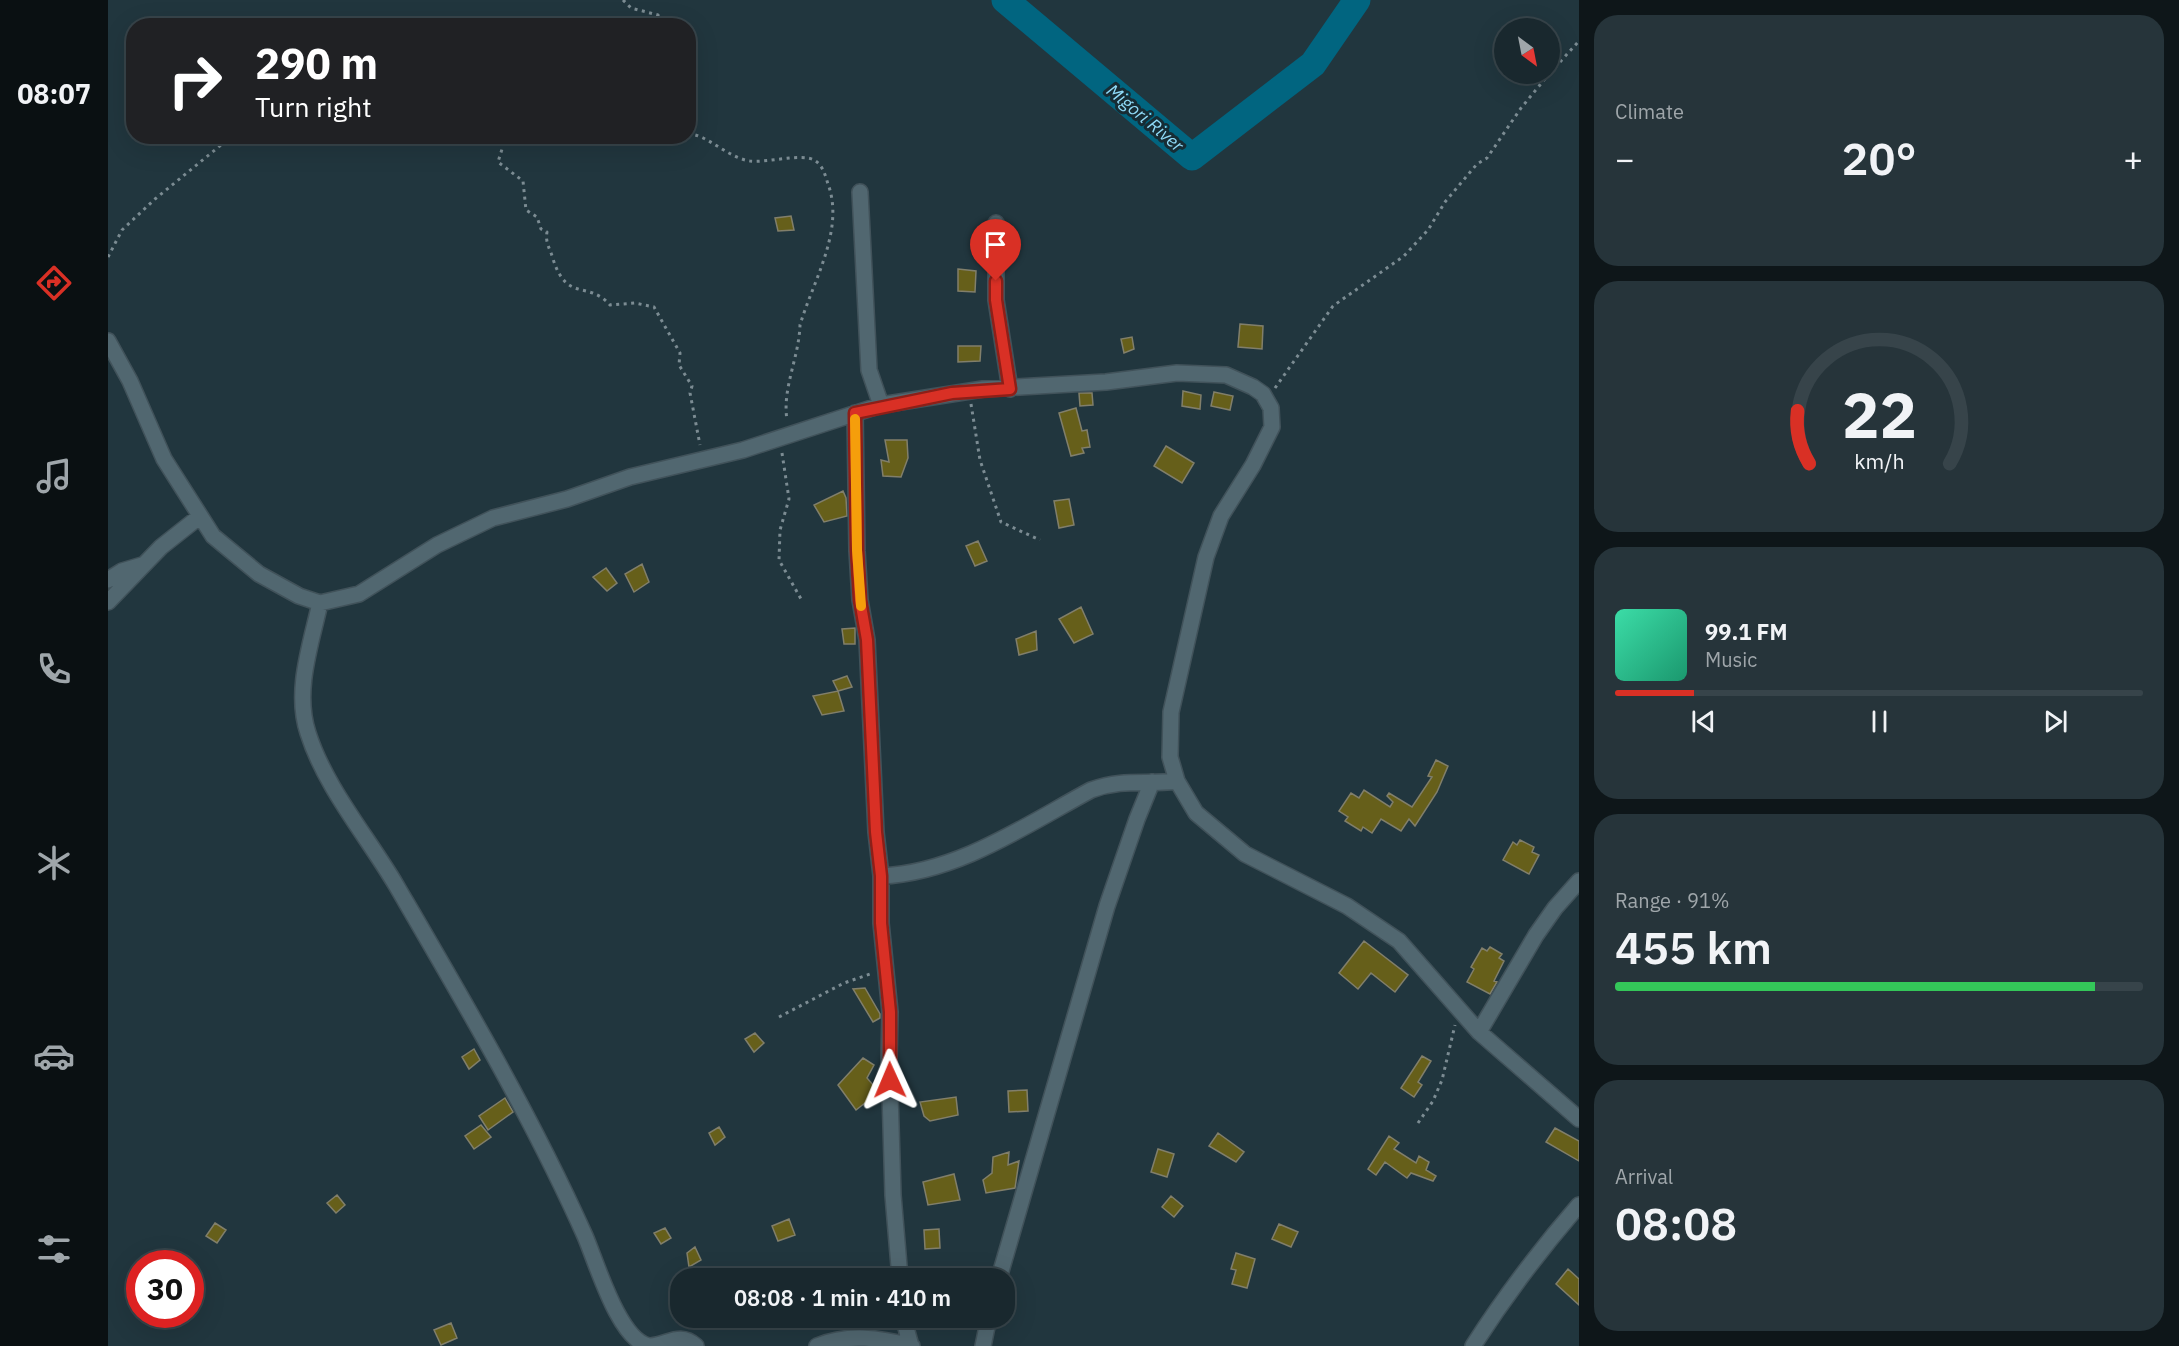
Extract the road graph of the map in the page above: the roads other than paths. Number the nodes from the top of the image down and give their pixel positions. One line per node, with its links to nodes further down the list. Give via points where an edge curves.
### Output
1 (860, 192): 5 (street, via 869,370)
2 (996, 223): 4 (street, via 996,300)
3 (108, 341): 7 (street, via 164,459)
4 (1010, 389): 5 (street, via 969,391); 13 (street, via 1177,373 1226,375 1254,387 1268,400 1272,427 1213,534 1178,673 1170,734 1170,757)
5 (881, 405): 6 (street)
6 (855, 413): 11 (street, via 786,437 639,474 567,499 493,518 437,545 359,594); 14 (street, via 857,550 867,640)
7 (199, 517): 8 (street); 11 (street, via 213,536 259,574 298,596)
8 (142, 565): 9 (street); 10 (street)
9 (108, 580)
10 (108, 602)
11 (320, 603): 23 (street, via 302,710 315,752 479,1028 544,1148 615,1308 631,1335)
12 (1152, 782): 13 (street); 14 (street, via 1110,783 984,847 913,874); 20 (street, via 1107,906)
13 (1177, 782): 16 (street, via 1196,813 1245,854 1347,906 1398,941)
14 (881, 876): 19 (street)
15 (1579, 881): 16 (street, via 1536,935)
16 (1479, 1032): 17 (street)
17 (1579, 1119)
18 (1579, 1205): 28 (street, via 1542,1247)
19 (899, 1268)
20 (1002, 1268)
21 (906, 1328): 26 (street)
22 (987, 1328): 27 (street)
23 (644, 1345): 24 (street, via 680,1338)
24 (696, 1346)
25 (818, 1346): 26 (street, via 844,1338 868,1337)
26 (912, 1346)
27 (983, 1346)
28 (1473, 1346)

